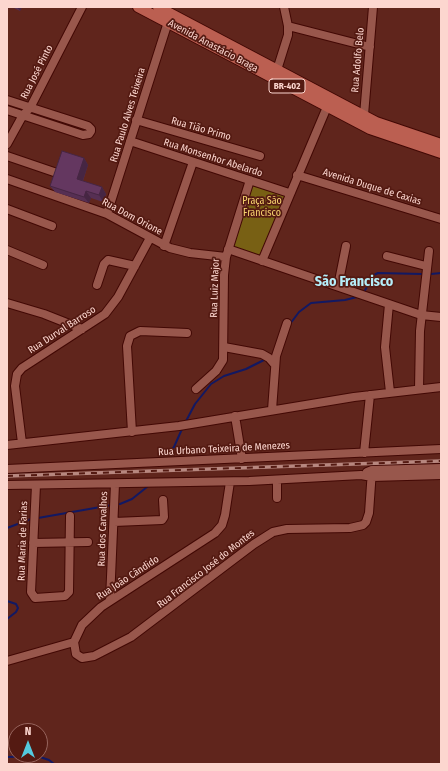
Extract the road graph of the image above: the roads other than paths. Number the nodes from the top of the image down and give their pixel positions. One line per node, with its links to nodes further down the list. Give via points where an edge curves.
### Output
1 (82, 7): 12 (street, Rua José Pinto)
2 (138, 7): 6 (main road, Avenida Anastácio Braga / BR-402)
3 (159, 7): 9 (main road, Avenida Anastácio Braga / BR-402)
4 (284, 7): 7 (street)
5 (373, 7): 8 (street, Rua Adolfo Belo)
6 (168, 22): 11 (main road, Avenida Anastácio Braga / BR-402); 16 (street, Rua Paulo Alves Teixeira)
7 (288, 26): 8 (street); 9 (street, via 287,40)
8 (370, 47): 15 (street, Rua Adolfo Belo)
9 (277, 70): 15 (main road, Avenida Anastácio Braga / BR-402)
10 (7, 100): 12 (street)
11 (327, 107): 18 (main road, Avenida Anastácio Braga / BR-402, via 376,131); 26 (street)
12 (30, 108): 14 (street, Rua José Pinto); 14 (street, via 88,126 91,131 83,135)
13 (7, 110): 14 (street)
14 (23, 115): 19 (street, Rua José Pinto)
15 (364, 116): 18 (main road, Avenida Anastácio Braga / BR-402)
16 (136, 120): 17 (street, Rua Paulo Alves Teixeira); 23 (street, Rua Tião Primo)
17 (130, 141): 24 (street, Rua Monsenhor Abelardo); 31 (street, Rua Paulo Alves Teixeira)
18 (416, 141): 20 (main road, Avenida Anastácio Braga / BR-402); 21 (main road, Avenida Anastácio Braga / BR-402)
19 (7, 144)
20 (441, 144)
21 (441, 153)
22 (7, 156): 25 (street)
23 (260, 156)
24 (193, 162): 28 (street, Rua Monsenhor Abelardo); 35 (street)
25 (54, 172)
26 (297, 175): 29 (street); 32 (street, Avenida Duque de Caxias)
27 (7, 179): 31 (street, Rua Dom Orione)
28 (250, 180): 29 (street, Rua Monsenhor Abelardo); 39 (street, Rua Luiz Major)
29 (289, 193): 41 (street)
30 (7, 208): 33 (street)
31 (108, 214): 34 (street, Rua Dom Orione)
32 (441, 219)
33 (52, 226)
34 (150, 238): 35 (street, Rua Dom Orione); 43 (street, Rua Durval Barroso)
35 (164, 246): 39 (street, Rua Dom Orione, via 190,253)
36 (346, 246): 46 (street)
37 (7, 250): 42 (street)
38 (429, 251): 44 (street)
39 (227, 253): 41 (street, Rua Dom Orione); 54 (street, Rua Luiz Major, via 224,275)
40 (387, 256): 44 (street)
41 (262, 261): 46 (street, Rua Dom Orione)
42 (43, 266)
43 (135, 266): 45 (street, via 108,260 104,264); 52 (street, Rua Durval Barroso, via 111,307)
44 (426, 266): 49 (street)
45 (97, 285)
46 (338, 286): 48 (street, Rua Dom Orione)
47 (7, 303): 52 (street, via 44,314)
48 (389, 304): 49 (street, Rua Dom Orione); 61 (street, via 385,347)
49 (421, 315): 50 (street, Rua Dom Orione); 60 (street, via 418,350)
50 (441, 317)
51 (287, 323): 55 (street)
52 (82, 330): 57 (street, Rua Durval Barroso)
53 (187, 333): 65 (street, via 140,331 130,336 127,346)
54 (224, 347): 55 (street, via 262,354); 59 (street, Rua Luiz Major, via 220,366)
55 (275, 365): 63 (street)
56 (7, 374): 57 (street)
57 (16, 374): 66 (street, via 15,386)
58 (441, 387): 60 (street)
59 (196, 389)
60 (419, 389): 61 (street)
61 (390, 392): 62 (street)
62 (370, 395): 63 (street); 69 (street)
63 (272, 410): 64 (street)
64 (235, 416): 65 (street); 70 (street)
65 (132, 432): 66 (street)
66 (22, 444): 67 (street)
67 (7, 445)
68 (441, 449): 69 (street, Rua Urbano Teixeira de Menezes)
69 (364, 453): 70 (street, Rua Urbano Teixeira de Menezes)
70 (242, 459): 72 (street, Rua Urbano Teixeira de Menezes)
71 (441, 468): 73 (street)
72 (7, 469)
73 (372, 473): 74 (street); 75 (street); 88 (street, Rua Francisco José do Montes, via 369,513 363,525 273,532 131,638 94,656 82,658 76,654)
74 (441, 475)
75 (277, 480): 76 (street); 80 (street)
76 (230, 482): 77 (street); 87 (street, Rua João Cândido, via 225,515 222,525 215,533)
77 (115, 484): 79 (street); 83 (street, Rua dos Carvalhos)
78 (7, 485): 79 (street)
79 (36, 485): 85 (street, Rua Maria de Farias)
80 (277, 498)
81 (163, 500): 83 (street, via 162,520)
82 (70, 516): 86 (street)
83 (114, 522): 87 (street, Rua dos Carvalhos)
84 (88, 542): 86 (street)
85 (33, 543): 86 (street); 86 (street, Rua Maria de Farias, via 31,592 33,597 37,598 68,595)
86 (70, 543)
87 (110, 600): 88 (street, Rua João Cândido, via 82,625)
88 (74, 642): 89 (street)
89 (7, 661)

